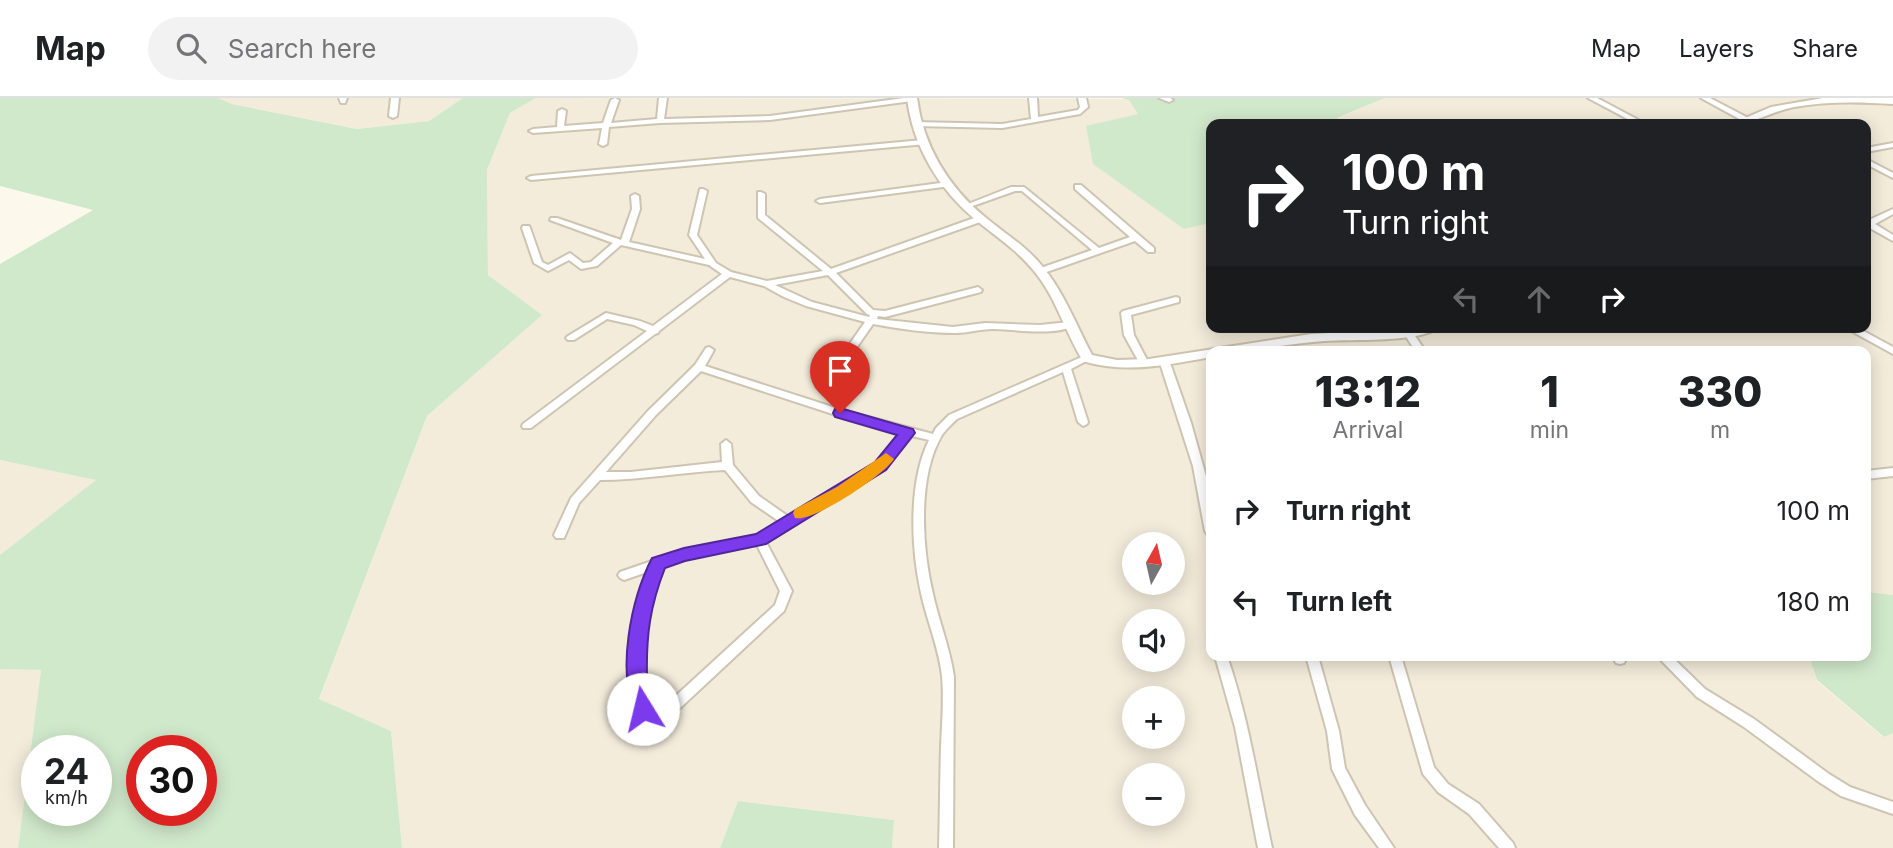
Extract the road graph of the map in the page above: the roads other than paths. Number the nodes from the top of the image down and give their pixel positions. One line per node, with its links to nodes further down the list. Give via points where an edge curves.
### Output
1 (395, 98): 11 (street)
2 (663, 98): 15 (street)
3 (912, 98): 15 (street, via 770,118); 17 (street)
4 (1033, 98): 14 (street)
5 (1082, 98): 14 (street, via 1080,113)
6 (1592, 98): 12 (street)
7 (1705, 98): 13 (street)
8 (615, 100): 16 (street)
9 (1893, 101): 13 (street, via 1806,100)
10 (562, 111): 18 (street)
11 (393, 116)
12 (1632, 119)
13 (1746, 119)
14 (1035, 120): 17 (street, via 1002,126)
15 (660, 121): 16 (street)
16 (606, 124): 18 (street); 21 (street)
17 (916, 124): 20 (street)
18 (560, 129): 19 (street)
19 (533, 131)
20 (923, 142): 26 (street); 27 (street)
21 (603, 144)
22 (1893, 145): 23 (street)
23 (1871, 149)
24 (1871, 164): 25 (street)
25 (1893, 176)
26 (531, 178)
27 (948, 184): 32 (street); 33 (street)
28 (1078, 187): 40 (street)
29 (703, 191): 45 (street, via 693,235)
30 (761, 194): 47 (street, via 761,216)
31 (635, 196): 42 (street, via 636,209)
32 (820, 201)
33 (967, 206): 35 (street); 44 (street, via 1024,189)
34 (1893, 211): 37 (street)
35 (980, 219): 46 (street); 47 (street)
36 (554, 220): 42 (street)
37 (1871, 221)
38 (1871, 225): 41 (street)
39 (526, 228): 42 (street, via 538,263 548,268 569,256 581,266 589,266)
40 (1137, 237): 43 (street); 44 (street)
41 (1893, 239)
42 (622, 242): 45 (street)
43 (1151, 250)
44 (1098, 251): 46 (street)
45 (710, 263): 48 (street)
46 (1041, 271): 53 (street)
47 (830, 272): 49 (street); 52 (street)
48 (728, 274): 49 (street); 54 (street)
49 (768, 284): 52 (street, via 827,310)
50 (978, 290): 52 (street)
51 (1176, 300): 69 (street, via 1125,313 1129,335)
52 (874, 317): 53 (street, via 954,330 985,325); 61 (street)
53 (1069, 325): 67 (street)
54 (654, 331): 60 (street, via 606,317); 73 (street)
55 (1327, 333): 62 (street)
56 (1375, 333): 59 (street)
57 (1416, 333): 59 (street)
58 (1859, 333): 65 (street)
59 (1410, 335): 63 (street)
60 (571, 338)
61 (854, 345)
62 (1261, 346)
63 (1417, 346)
64 (709, 350): 70 (street)
65 (1893, 351)
66 (1206, 354): 68 (street)
67 (1087, 358): 69 (street, via 1099,363); 71 (street)
68 (1164, 360): 69 (street); 81 (street)
69 (1143, 362)
70 (699, 367): 74 (street); 80 (street)
71 (1066, 367): 72 (street); 75 (street, via 953,417 941,425)
72 (1083, 422)
73 (527, 426)
74 (908, 433): 75 (street); 82 (street, via 881,466)
75 (934, 438): 92 (street, via 920,497 921,547 927,594 938,622 948,677)
76 (726, 444): 77 (street)
77 (728, 466): 80 (street, via 631,478); 82 (street, via 755,499)
78 (1893, 472): 79 (street)
79 (1871, 474)
80 (598, 476): 83 (street, via 575,501)
81 (1206, 491)
82 (787, 521): 84 (street)
83 (560, 535)
84 (760, 540): 85 (street); 85 (street, via 786,592 780,608 658,720 649,719 643,709 637,681 639,626)
85 (658, 563): 86 (street)
86 (624, 575)
87 (1222, 661): 93 (street, via 1241,724)
88 (1313, 661): 94 (street, via 1339,769)
89 (1396, 661): 95 (street, via 1428,770 1443,788 1474,808)
90 (1669, 661): 91 (street, via 1720,707 1824,778 1846,792)
91 (1893, 808)
92 (946, 848)
93 (1265, 848)
94 (1387, 848)
95 (1508, 848)

